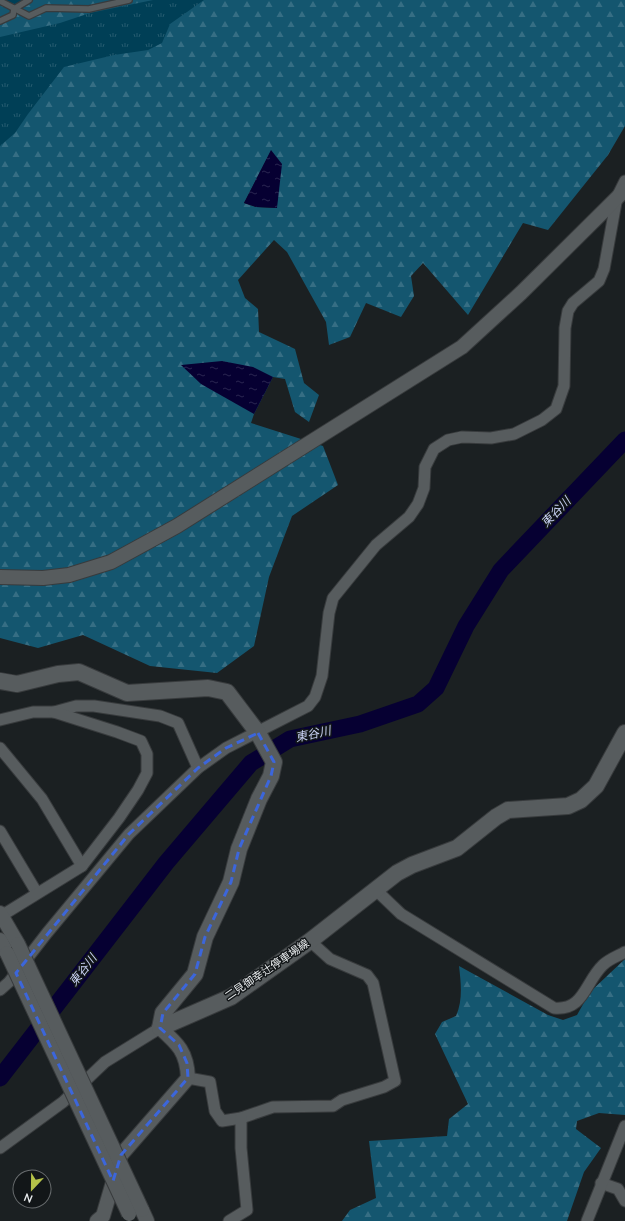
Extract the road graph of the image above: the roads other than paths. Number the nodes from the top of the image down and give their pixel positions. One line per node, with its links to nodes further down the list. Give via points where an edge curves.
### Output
1 (29, 0): 4 (lane)
2 (129, 0): 4 (lane, via 89,9 46,8 29,16)
3 (0, 1): 4 (lane)
4 (14, 9): 5 (lane, via 13,15)
5 (0, 21)
6 (625, 181): 7 (street)
7 (621, 193): 8 (street, via 521,293 462,347 177,526 111,562 70,575 43,578); 12 (street, via 599,281 573,303 568,311 565,328 564,386 556,409 542,420 514,434 491,438 462,437 448,440 434,449 426,467 424,488 418,504 409,517 376,545 332,598 322,676 315,697 308,706)
8 (0, 577)
9 (0, 681): 12 (main road, via 17,684 58,674 79,672 127,693 214,689 226,692)
10 (54, 712): 11 (street, via 33,712); 15 (street, via 76,706 94,706 160,716 178,722); 17 (street, via 141,742 147,754 147,773 138,790)
11 (0, 720)
12 (258, 733): 15 (street, via 226,748); 25 (main road, via 274,762 271,776 239,849 231,882 205,937 195,974 163,1013)
13 (625, 734): 18 (main road, 二見御幸辻停車場線, via 596,786 581,800 568,806 508,810 457,848 397,873)
14 (0, 748): 17 (street, via 42,799)
15 (198, 768): 24 (street, via 129,834)
16 (0, 831): 19 (street)
17 (82, 866): 19 (street)
18 (377, 891): 22 (main road, 二見御幸辻停車場線); 23 (street, via 402,914 554,1008 564,1009 576,1004 604,964)
19 (37, 893): 20 (street)
20 (0, 915): 33 (street, bridge, via 18,944)
21 (0, 940): 33 (street, bridge)
22 (310, 941): 25 (main road, 二見御幸辻停車場線, via 230,997); 27 (street, via 330,959 367,974 372,983 395,1081 342,1100 333,1106 273,1107)
23 (625, 952)
24 (0, 990)
25 (160, 1028): 26 (street, via 179,1045 187,1063); 29 (street, via 105,1062 63,1102)
26 (188, 1078): 27 (street, via 210,1082 215,1111 222,1121); 34 (street, via 121,1155 103,1216)
27 (241, 1118): 35 (street, via 247,1210)
28 (625, 1126): 30 (street)
29 (0, 1148)
30 (601, 1183): 31 (street); 36 (street)
31 (621, 1187): 32 (street)
32 (625, 1201)
33 (138, 1217)
34 (97, 1221)
35 (229, 1221)
36 (587, 1221)

